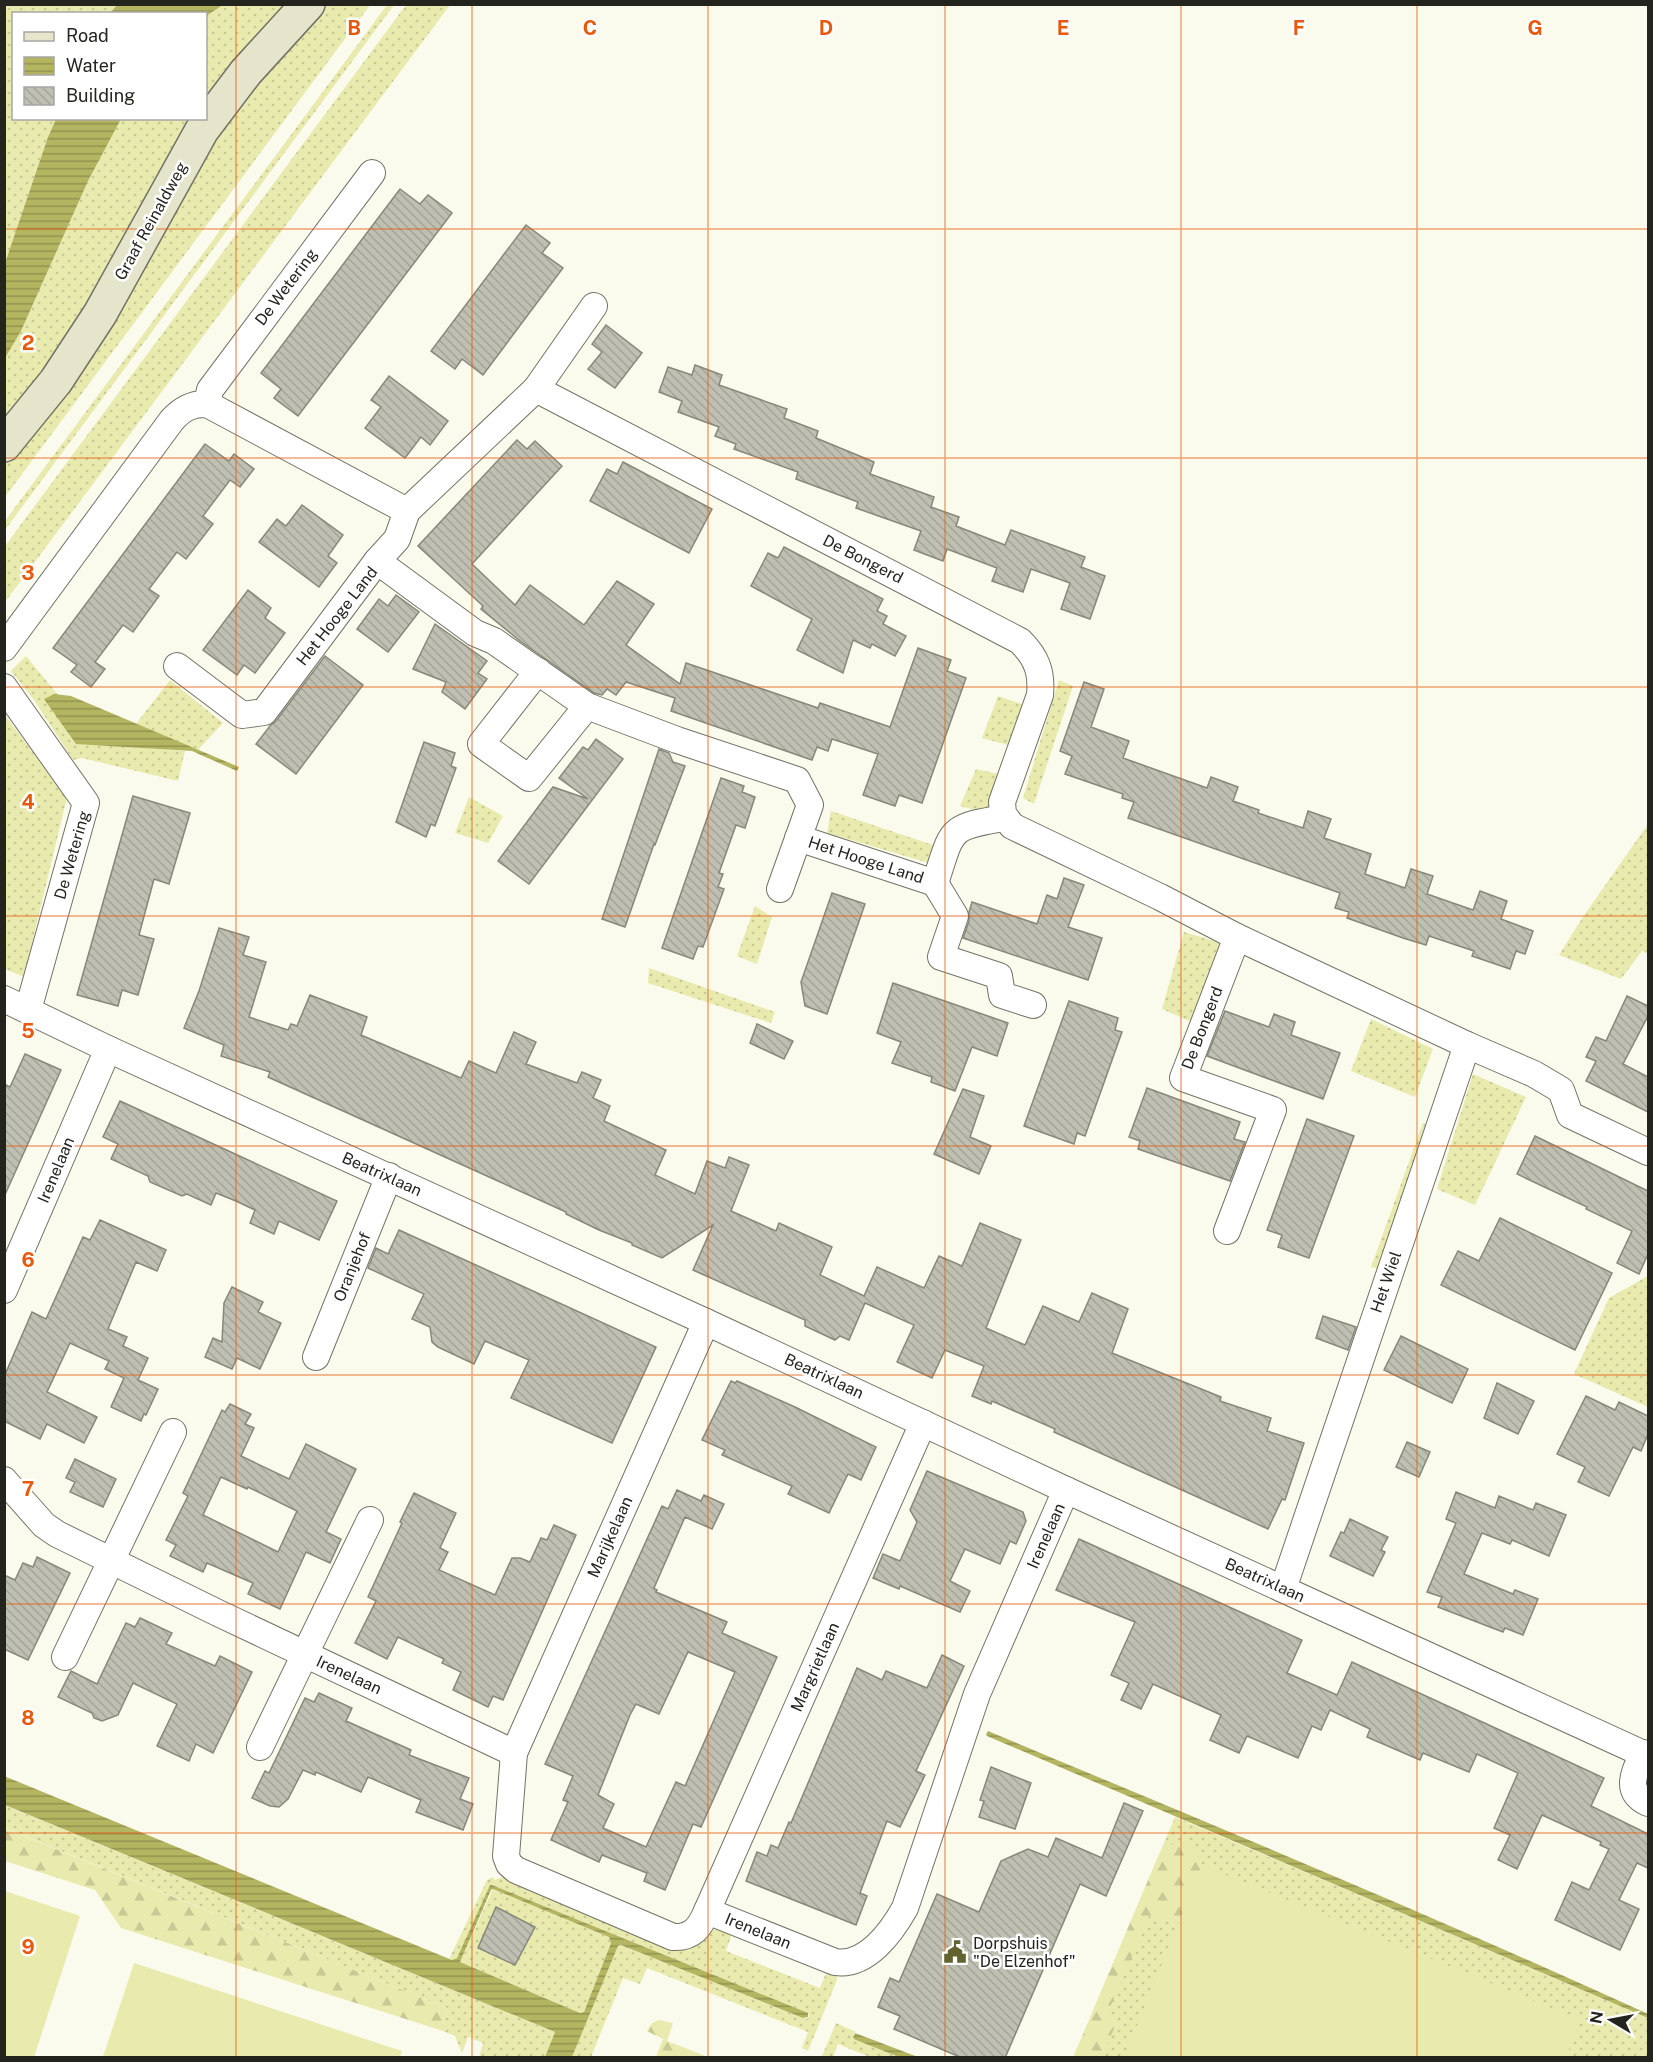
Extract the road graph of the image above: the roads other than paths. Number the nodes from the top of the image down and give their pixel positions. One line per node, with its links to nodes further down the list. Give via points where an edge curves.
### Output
1 (308, 4): 6 (main road, Graaf Reinaldweg, via 246,72 202,130 100,314 56,381)
2 (372, 173): 5 (street, De Wetering, via 210,390)
3 (594, 306): 4 (street)
4 (536, 390): 7 (street); 14 (street, De Bongerd, via 1020,641 1038,666 1040,695 1004,795)
5 (207, 404): 7 (street); 9 (street, via 188,406 172,420)
6 (4, 445)
7 (407, 512): 8 (street, via 396,539)
8 (377, 561): 10 (street, Het Hooge Land, via 264,712 242,715); 11 (street, Het Hooge Land, via 475,633)
9 (4, 648)
10 (177, 666)
11 (538, 671): 13 (street, Het Hooge Land); 13 (street, via 481,744 529,778)
12 (4, 687): 21 (street, De Wetering, via 86,803)
13 (587, 706): 15 (street, Het Hooge Land, via 797,780 810,805)
14 (1005, 818): 16 (street, via 957,830 951,836); 18 (street, via 1011,826)
15 (798, 838): 16 (street, Het Hooge Land); 17 (street, Het Hooge Land)
16 (935, 883): 20 (street, via 955,916 941,957 999,976 1002,995)
17 (780, 889)
18 (1237, 937): 22 (street); 26 (street, De Bongerd, via 1183,1078 1273,1110)
19 (4, 999): 21 (street, Beatrixlaan)
20 (1033, 1005)
21 (28, 1010): 23 (street, Beatrixlaan)
22 (1467, 1046): 24 (street, via 1534,1074 1561,1090 1570,1115); 36 (street, Het Wiel)
23 (108, 1049): 25 (street, Beatrixlaan); 27 (street, Irenelaan)
24 (1648, 1152)
25 (389, 1176): 28 (street, Beatrixlaan); 29 (street, Oranjehof)
26 (1227, 1231)
27 (4, 1290)
28 (706, 1322): 30 (street, Beatrixlaan); 40 (street, Marijkelaan)
29 (316, 1357)
30 (923, 1423): 33 (street, Beatrixlaan); 43 (street, Margrietlaan)
31 (173, 1432): 35 (street)
32 (4, 1480): 35 (street, Irenelaan, via 50,1529)
33 (1066, 1490): 36 (street, Beatrixlaan); 43 (street, Irenelaan, via 976,1695 905,1908 891,1930 860,1960 843,1963)
34 (370, 1520): 37 (street, Irenelaan)
35 (111, 1560): 37 (street, Irenelaan); 38 (street)
36 (1283, 1588): 41 (street, Beatrixlaan)
37 (304, 1654): 39 (street, Irenelaan); 40 (street, Irenelaan)
38 (65, 1657)
39 (261, 1747)
40 (514, 1753): 43 (street, Irenelaan, via 506,1856 516,1870 673,1936 695,1932)
41 (1646, 1754): 42 (street, Beatrixlaan, via 1633,1778 1633,1788)
42 (1648, 1803)
43 (707, 1911)

